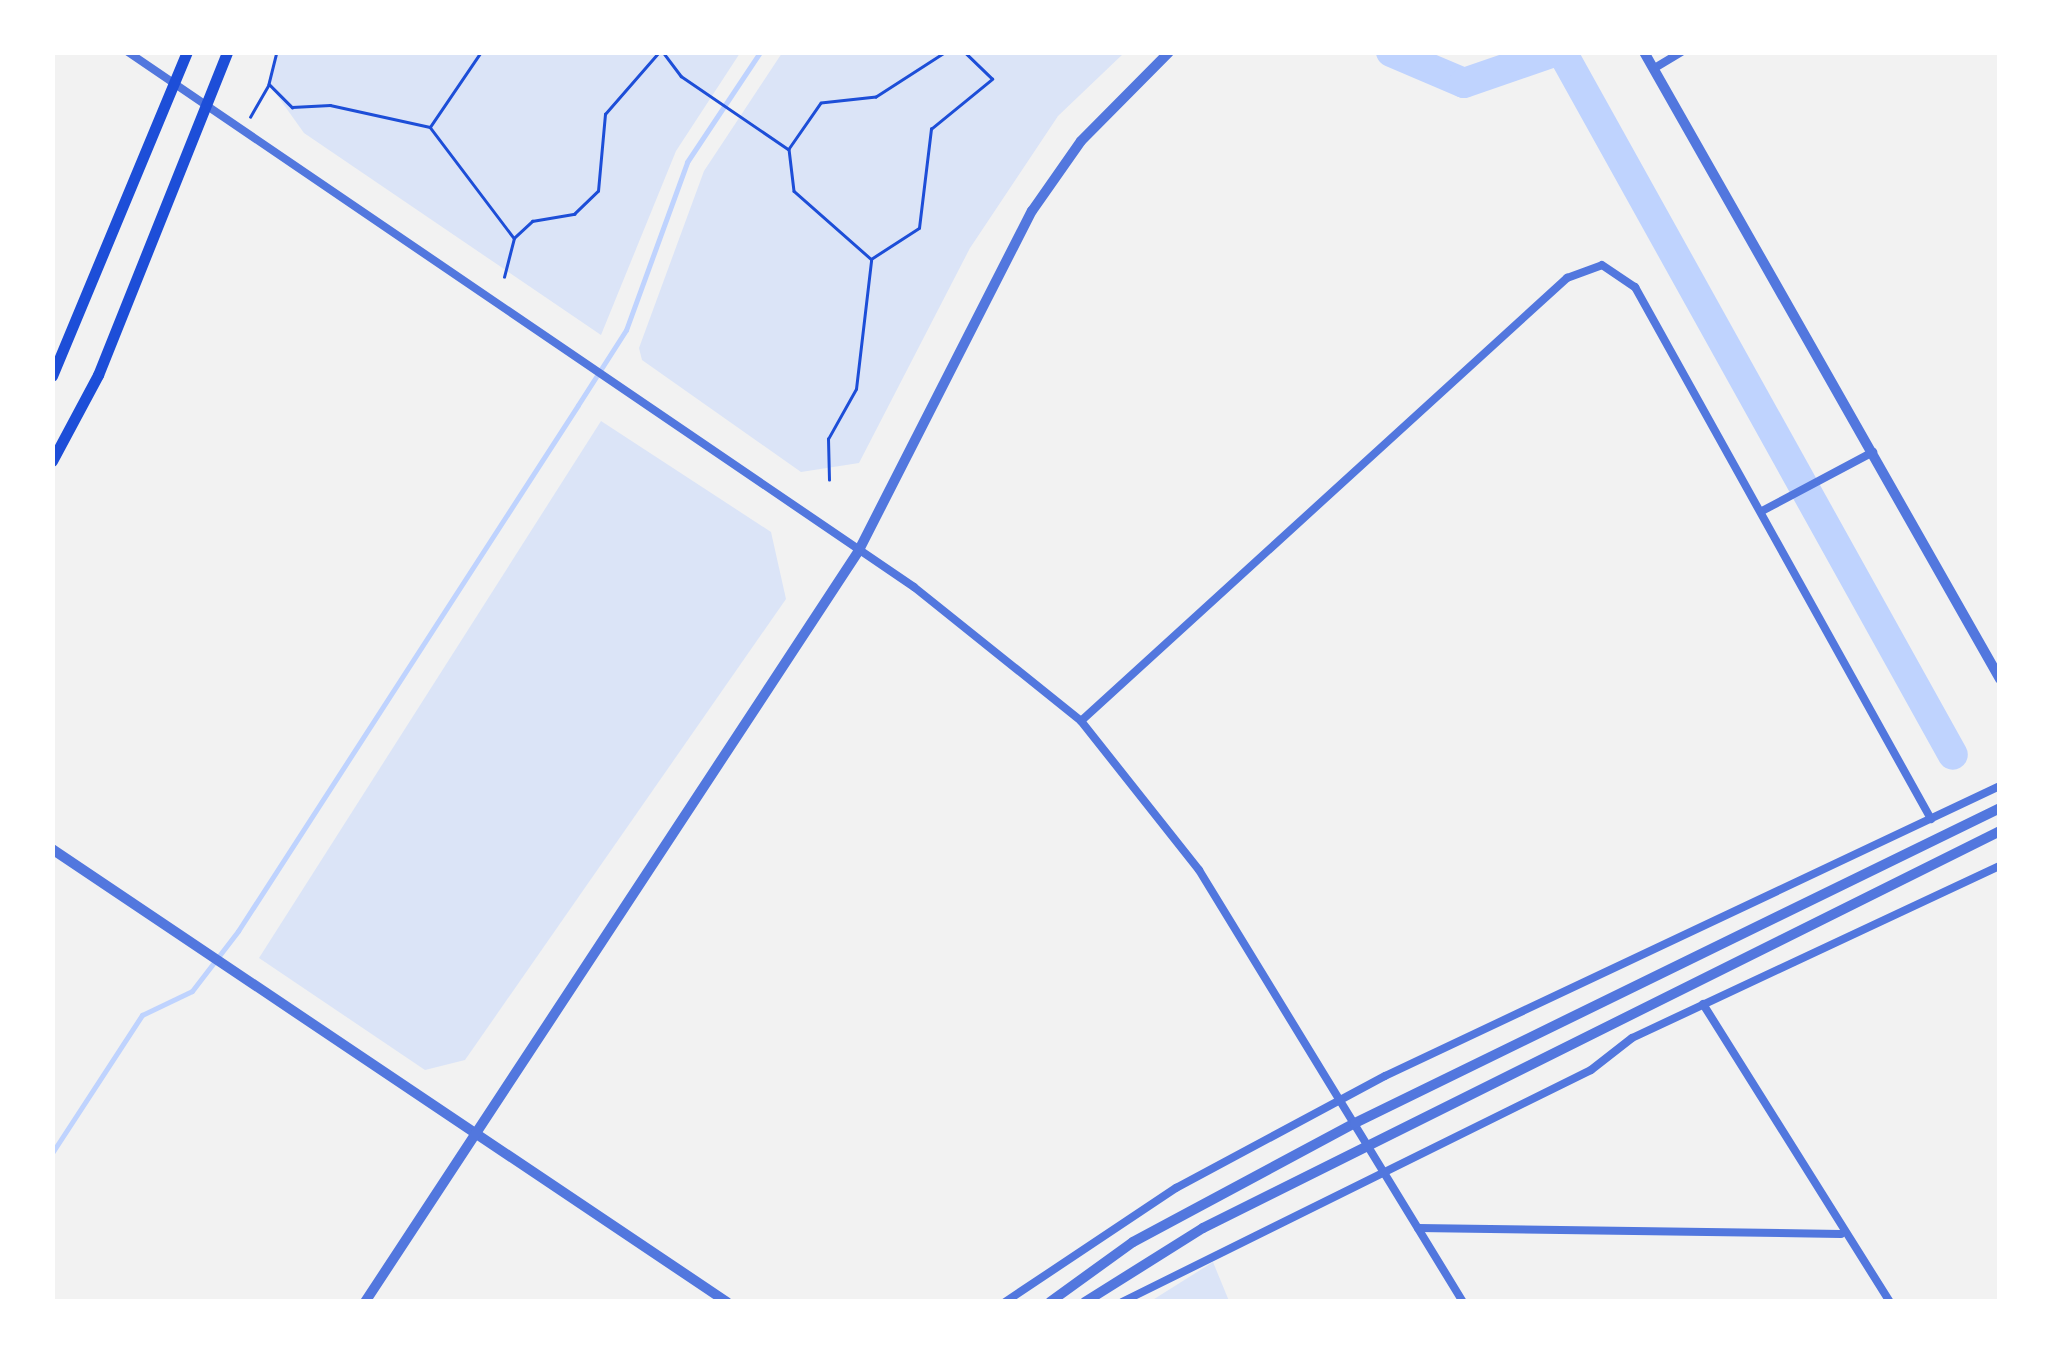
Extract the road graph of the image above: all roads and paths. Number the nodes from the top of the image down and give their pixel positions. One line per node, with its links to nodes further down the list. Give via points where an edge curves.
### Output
1 (128, 52): 13 (street)
2 (187, 52): 13 (main road)
3 (227, 52): 15 (main road)
4 (278, 52): 14 (path)
5 (480, 52): 17 (path)
6 (661, 52): 18 (path); 19 (path, via 605,114 598,191 574,214 544,216)
7 (946, 52): 18 (path, via 876,97 822,103)
8 (964, 52): 20 (path, via 992,79 931,129 919,228)
9 (1169, 52): 27 (street, via 1081,141 1032,211)
10 (1644, 52): 12 (street)
11 (1681, 52): 12 (street)
12 (1653, 69): 23 (street)
13 (174, 84): 15 (street); 22 (main road)
14 (269, 84): 16 (path); 17 (path, via 292,107 330,105)
15 (207, 102): 16 (street); 24 (main road, via 98,375)
16 (245, 128): 27 (street)
17 (430, 128): 19 (path)
18 (789, 149): 20 (path, via 794,191)
19 (514, 238): 21 (path)
20 (871, 259): 25 (path, via 856,389 828,439)
21 (504, 277)
22 (52, 376)
23 (1872, 452): 26 (street); 28 (street)
24 (52, 462)
25 (829, 480)
26 (1762, 511): 29 (street, via 1635,287 1621,270 1585,268); 32 (street)
27 (858, 552): 29 (street, via 1004,650); 39 (street)
28 (2000, 679)
29 (1081, 721): 37 (street, via 1199,870)
30 (2000, 786): 32 (street)
31 (2000, 808): 38 (street)
32 (1931, 820): 37 (street)
33 (2000, 832): 40 (street)
34 (52, 849): 39 (street)
35 (2000, 866): 36 (street)
36 (1703, 1004): 41 (street, via 1592,1070); 43 (street)
37 (1340, 1100): 38 (street); 46 (street, via 1176,1188)
38 (1355, 1123): 40 (street); 47 (street, via 1133,1242)
39 (478, 1131): 44 (street); 45 (street)
40 (1368, 1144): 41 (street); 48 (street)
41 (1384, 1170): 42 (street); 49 (street)
42 (1418, 1228): 43 (street); 50 (street)
43 (1841, 1234): 51 (street)
44 (365, 1302)
45 (728, 1302)
46 (1005, 1302)
47 (1050, 1302)
48 (1086, 1302)
49 (1122, 1302)
50 (1463, 1302)
51 (1890, 1302)

